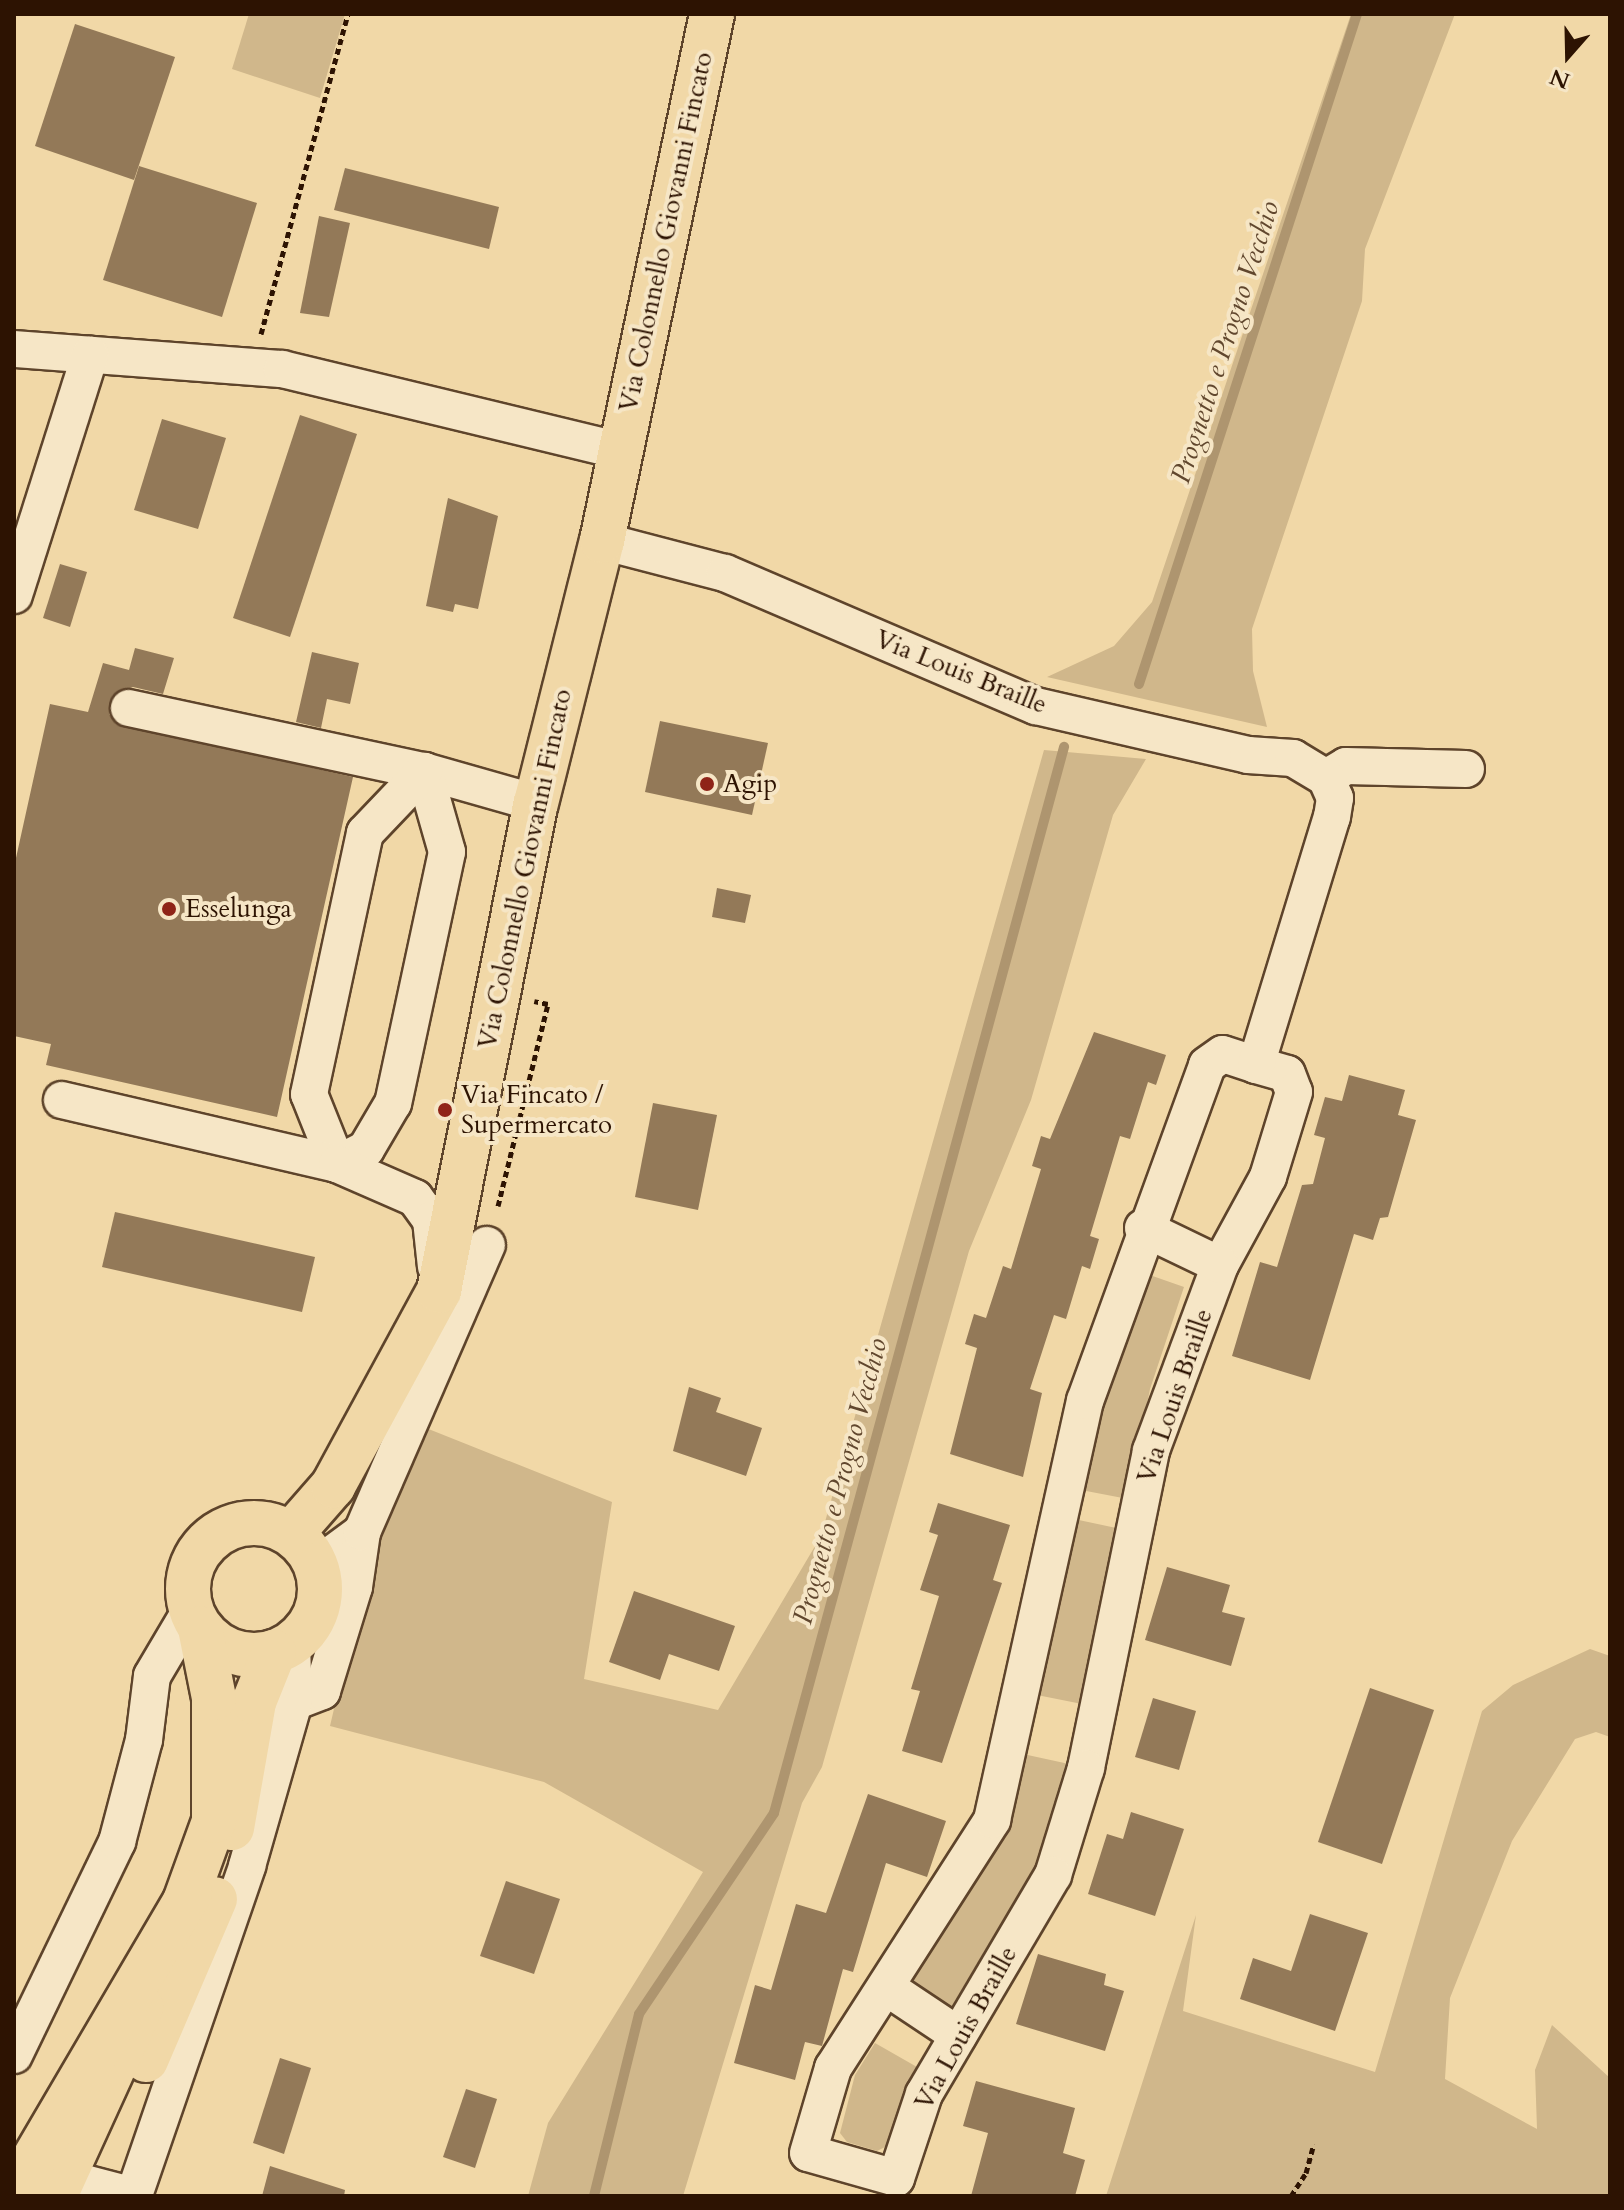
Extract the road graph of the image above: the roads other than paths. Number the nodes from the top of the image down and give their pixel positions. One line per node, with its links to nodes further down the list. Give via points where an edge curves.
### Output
1 (712, 14): 4 (main road, Via Colonnello Giovanni Fincato)
2 (14, 349): 3 (street)
3 (90, 355): 4 (street, via 253,366); 6 (street)
4 (621, 451): 5 (main road, Via Colonnello Giovanni Fincato)
5 (602, 541): 10 (street, Via Louis Braille, via 725,573 1036,706 1248,755 1293,758); 11 (main road, Via Colonnello Giovanni Fincato)
6 (14, 595)
7 (129, 708): 9 (street)
8 (1466, 769): 10 (street, via 1355,765)
9 (424, 771): 11 (street); 14 (street, via 447,852 393,1103 366,1149); 14 (street, via 365,833 309,1094)
10 (1326, 778): 12 (street, via 1335,798 1332,817)
11 (536, 803): 18 (main road, Via Colonnello Giovanni Fincato)
12 (1256, 1065): 15 (street, Via Louis Braille, via 1223,1054 1210,1059); 17 (street, Via Louis Braille, via 1287,1074 1294,1092 1268,1177)
13 (62, 1100): 14 (street)
14 (337, 1164): 18 (street, via 415,1198 431,1220)
15 (1143, 1228): 17 (street); 25 (street, Via Louis Braille, via 1085,1401 992,1820)
16 (487, 1245): 19 (street)
17 (1220, 1265): 26 (street, Via Louis Braille, via 1151,1451 1069,1833 1053,1875)
18 (439, 1291): 20 (main road, Via Colonnello Giovanni Fincato)
19 (362, 1532): 20 (street); 23 (street, via 354,1587 322,1691)
20 (304, 1550): 21 (main road, via 254,1522 216,1534 192,1564); 22 (main road, via 317,1608)
21 (196, 1619): 22 (main road, via 234,1652); 24 (main road, via 214,1698 214,1821); 27 (street, via 152,1676 144,1740 117,1842)
22 (283, 1648): 23 (street); 28 (main road, via 254,1702 241,1791 214,1903)
23 (294, 1702): 30 (street, via 247,1866)
24 (190, 1893): 28 (main road); 29 (main road)
25 (886, 1987): 26 (street); 26 (street, Via Louis Braille, via 833,2068 808,2153 896,2178 924,2094)
26 (958, 2035)
27 (14, 2055)
28 (75, 2192): 30 (street)
29 (14, 2193)
30 (134, 2196)

